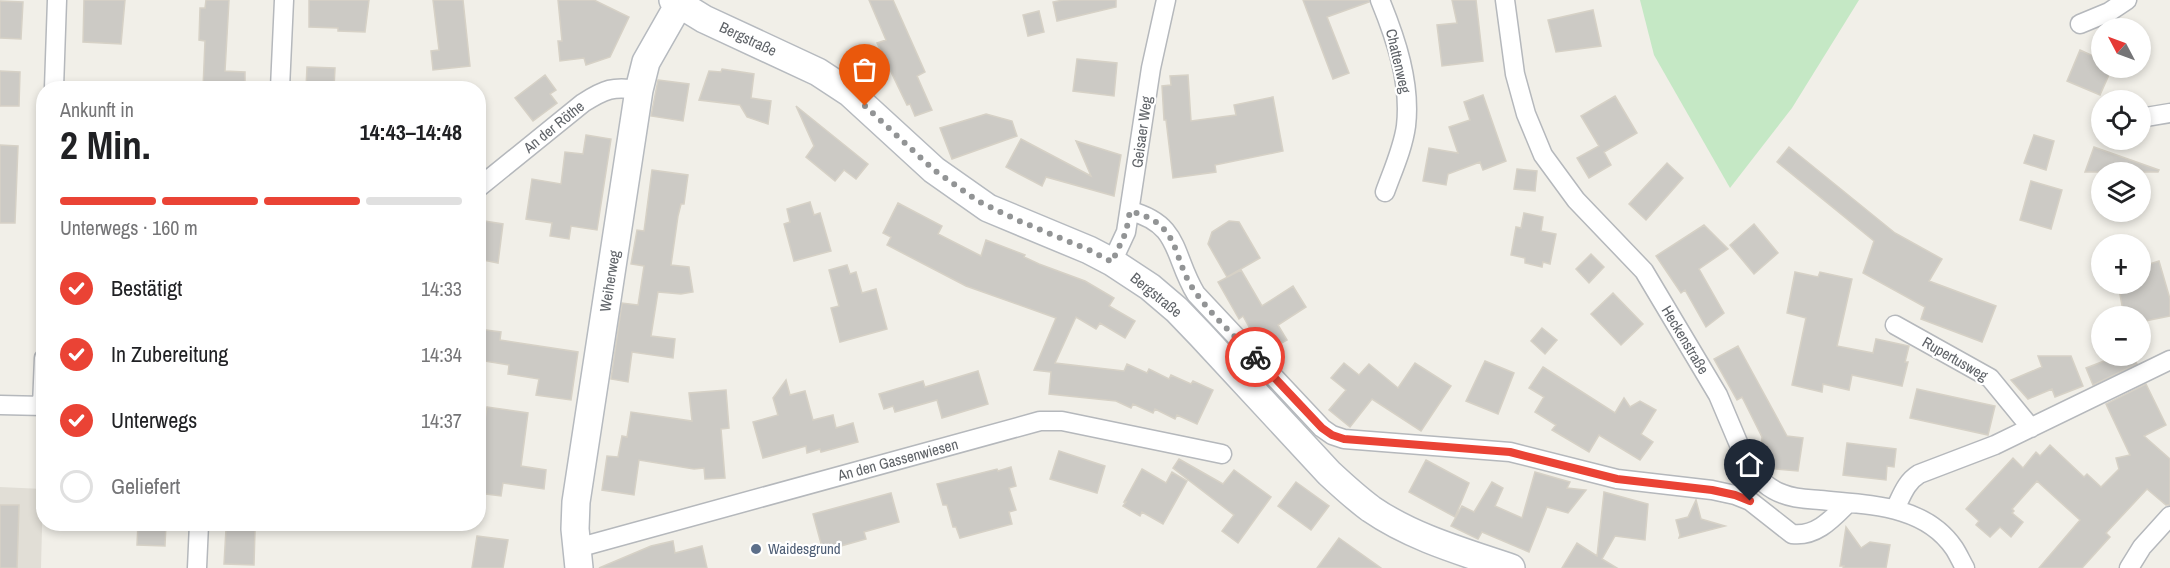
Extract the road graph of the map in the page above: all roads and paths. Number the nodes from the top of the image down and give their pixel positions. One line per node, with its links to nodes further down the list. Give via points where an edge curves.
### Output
1 (57, 0): 9 (street)
2 (284, 0): 10 (street)
3 (1166, 0): 16 (street, Geisaer Weg, via 1151,68)
4 (1380, 0): 15 (street, Chattenweg, via 1407,91 1402,145)
5 (1505, 0): 24 (street, Heckenstraße, via 1515,74 1542,155 1576,200 1644,271 1718,395 1748,466 1763,483 1784,494)
6 (2127, 0): 8 (street)
7 (676, 2): 11 (main road, Weiherweg, via 646,63); 17 (main road, Bergstraße, via 818,72 850,93 934,170 988,208)
8 (2080, 24)
9 (54, 81)
10 (280, 81)
11 (639, 90): 14 (street, An der Röthe, via 613,87 599,93); 28 (main road, Weiherweg, via 576,502)
12 (2170, 113): 13 (street)
13 (2151, 116)
14 (486, 182)
15 (1385, 192)
16 (1130, 211): 17 (street, Geisaer Weg, via 1126,232); 24 (street, via 1163,227 1196,294 1332,435 1510,452 1617,479 1724,492 1750,501 1792,534 1799,535 1824,526)
17 (1112, 262): 30 (main road, Bergstraße, via 1177,310 1329,473 1373,510 1445,545)
18 (1895, 325): 22 (street, Rupertusweg, via 1990,378)
19 (2170, 360): 22 (street)
20 (0, 405): 21 (street)
21 (36, 406)
22 (2031, 428): 25 (street, via 1910,479)
23 (1222, 454): 28 (street, An den Gassenwiesen, via 1062,421 1040,421)
24 (1848, 503): 25 (street, Heckenstraße)
25 (1895, 509): 31 (street, Heckenstraße, via 1940,532)
26 (2170, 516): 32 (street)
27 (199, 531): 29 (street)
28 (575, 561)
29 (197, 568)
30 (1511, 568)
31 (1965, 568)
32 (2129, 568)

